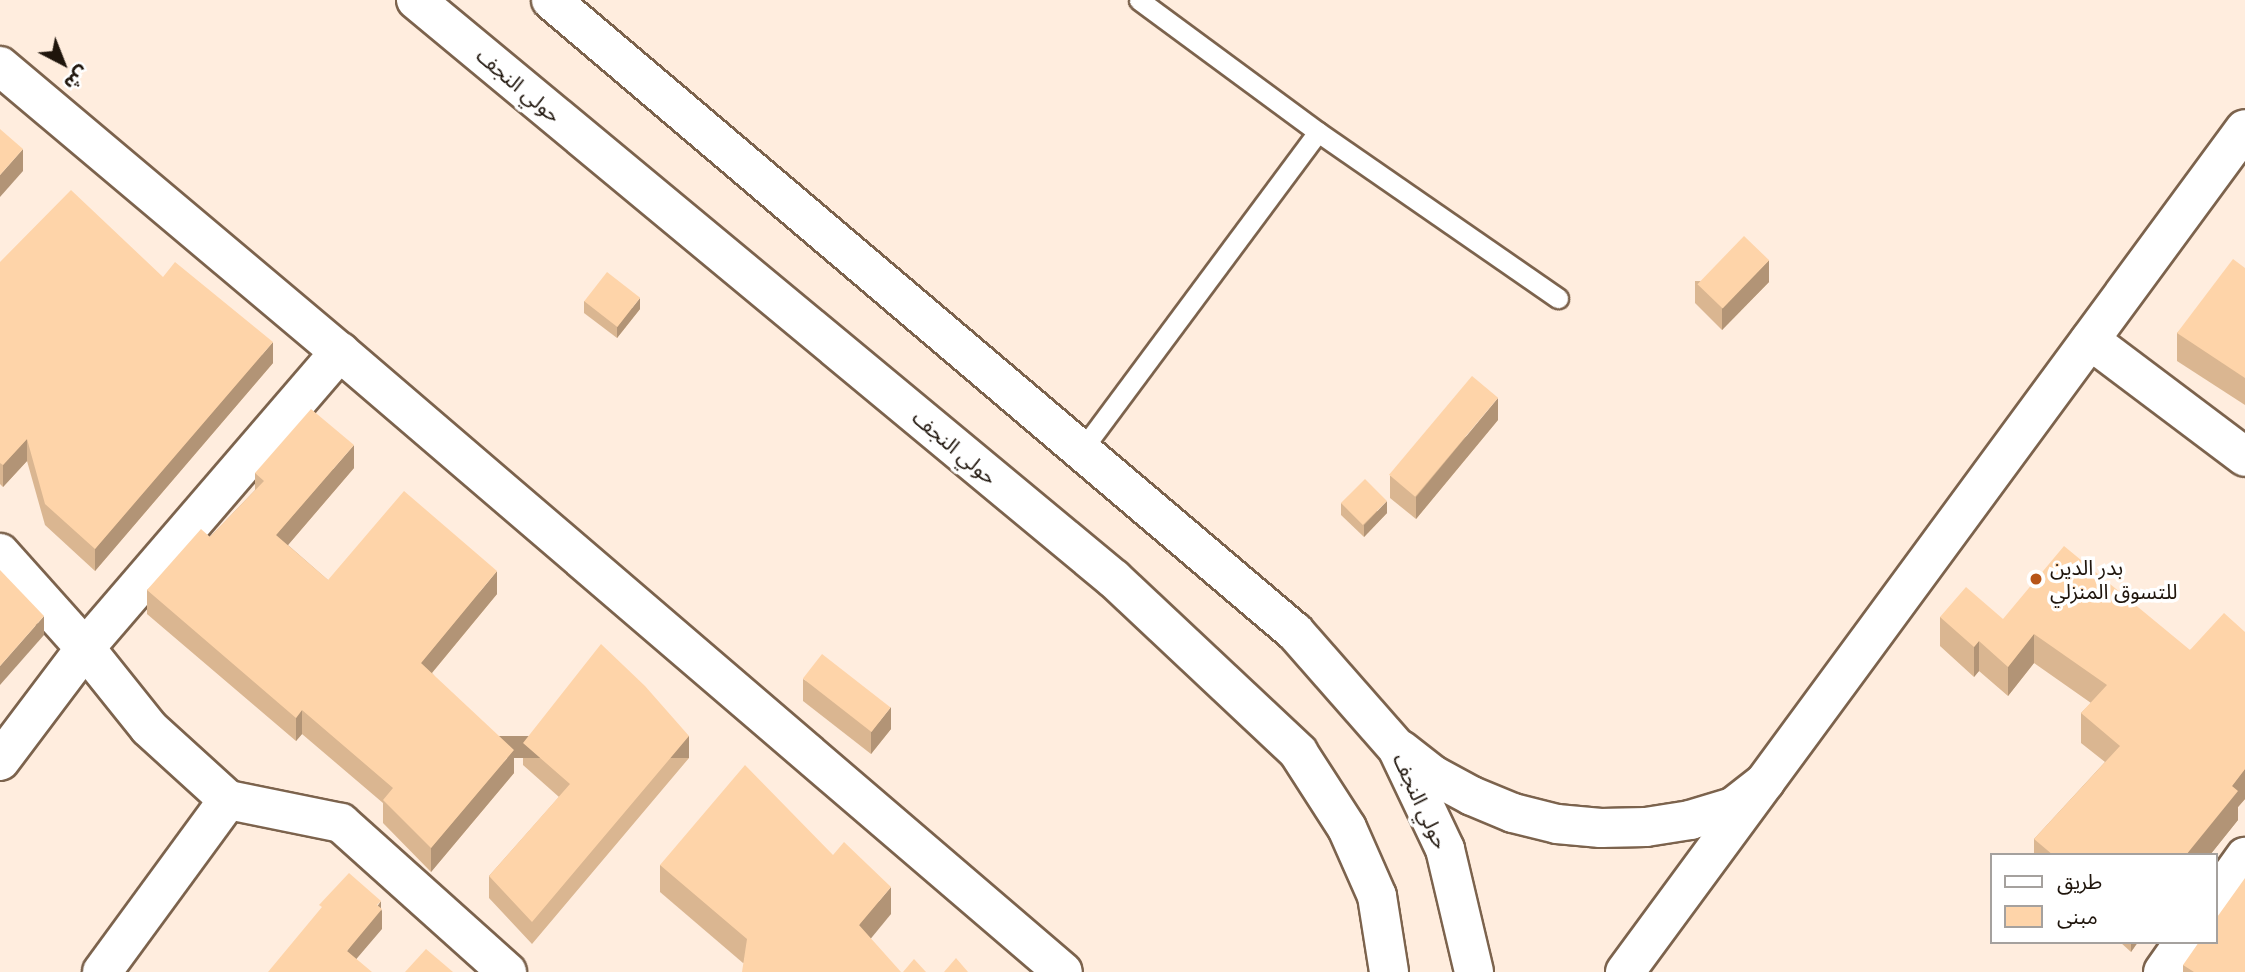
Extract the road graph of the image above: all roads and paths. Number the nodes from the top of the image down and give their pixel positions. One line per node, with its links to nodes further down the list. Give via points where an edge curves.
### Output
1 (416, 0): 24 (street, حولي النجف, via 1114,579 1298,752 1347,828 1377,896)
2 (551, 0): 10 (street, حولي النجف)
3 (1139, 0): 6 (lane)
4 (0, 66): 9 (street)
5 (2245, 129): 8 (street)
6 (1318, 132): 7 (lane); 10 (lane)
7 (1558, 298)
8 (2090, 340): 11 (street); 16 (street)
9 (340, 352): 13 (street); 23 (street)
10 (1081, 451): 14 (street, حولي النجف, via 1295,632)
11 (2245, 457)
12 (0, 553): 13 (street)
13 (85, 648): 15 (street); 17 (street, via 149,728)
14 (1398, 748): 16 (street, via 1433,775 1493,805 1557,824 1646,827 1690,820 1733,807); 25 (street, حولي النجف, via 1444,849)
15 (0, 761)
16 (1765, 782): 26 (street)
17 (228, 800): 21 (street); 22 (street, via 341,823)
18 (2245, 858): 19 (street)
19 (2217, 896)
20 (2183, 944): 27 (street)
21 (102, 972)
22 (507, 972)
23 (1063, 972)
24 (1389, 972)
25 (1474, 972)
26 (1625, 972)
27 (2163, 972)

